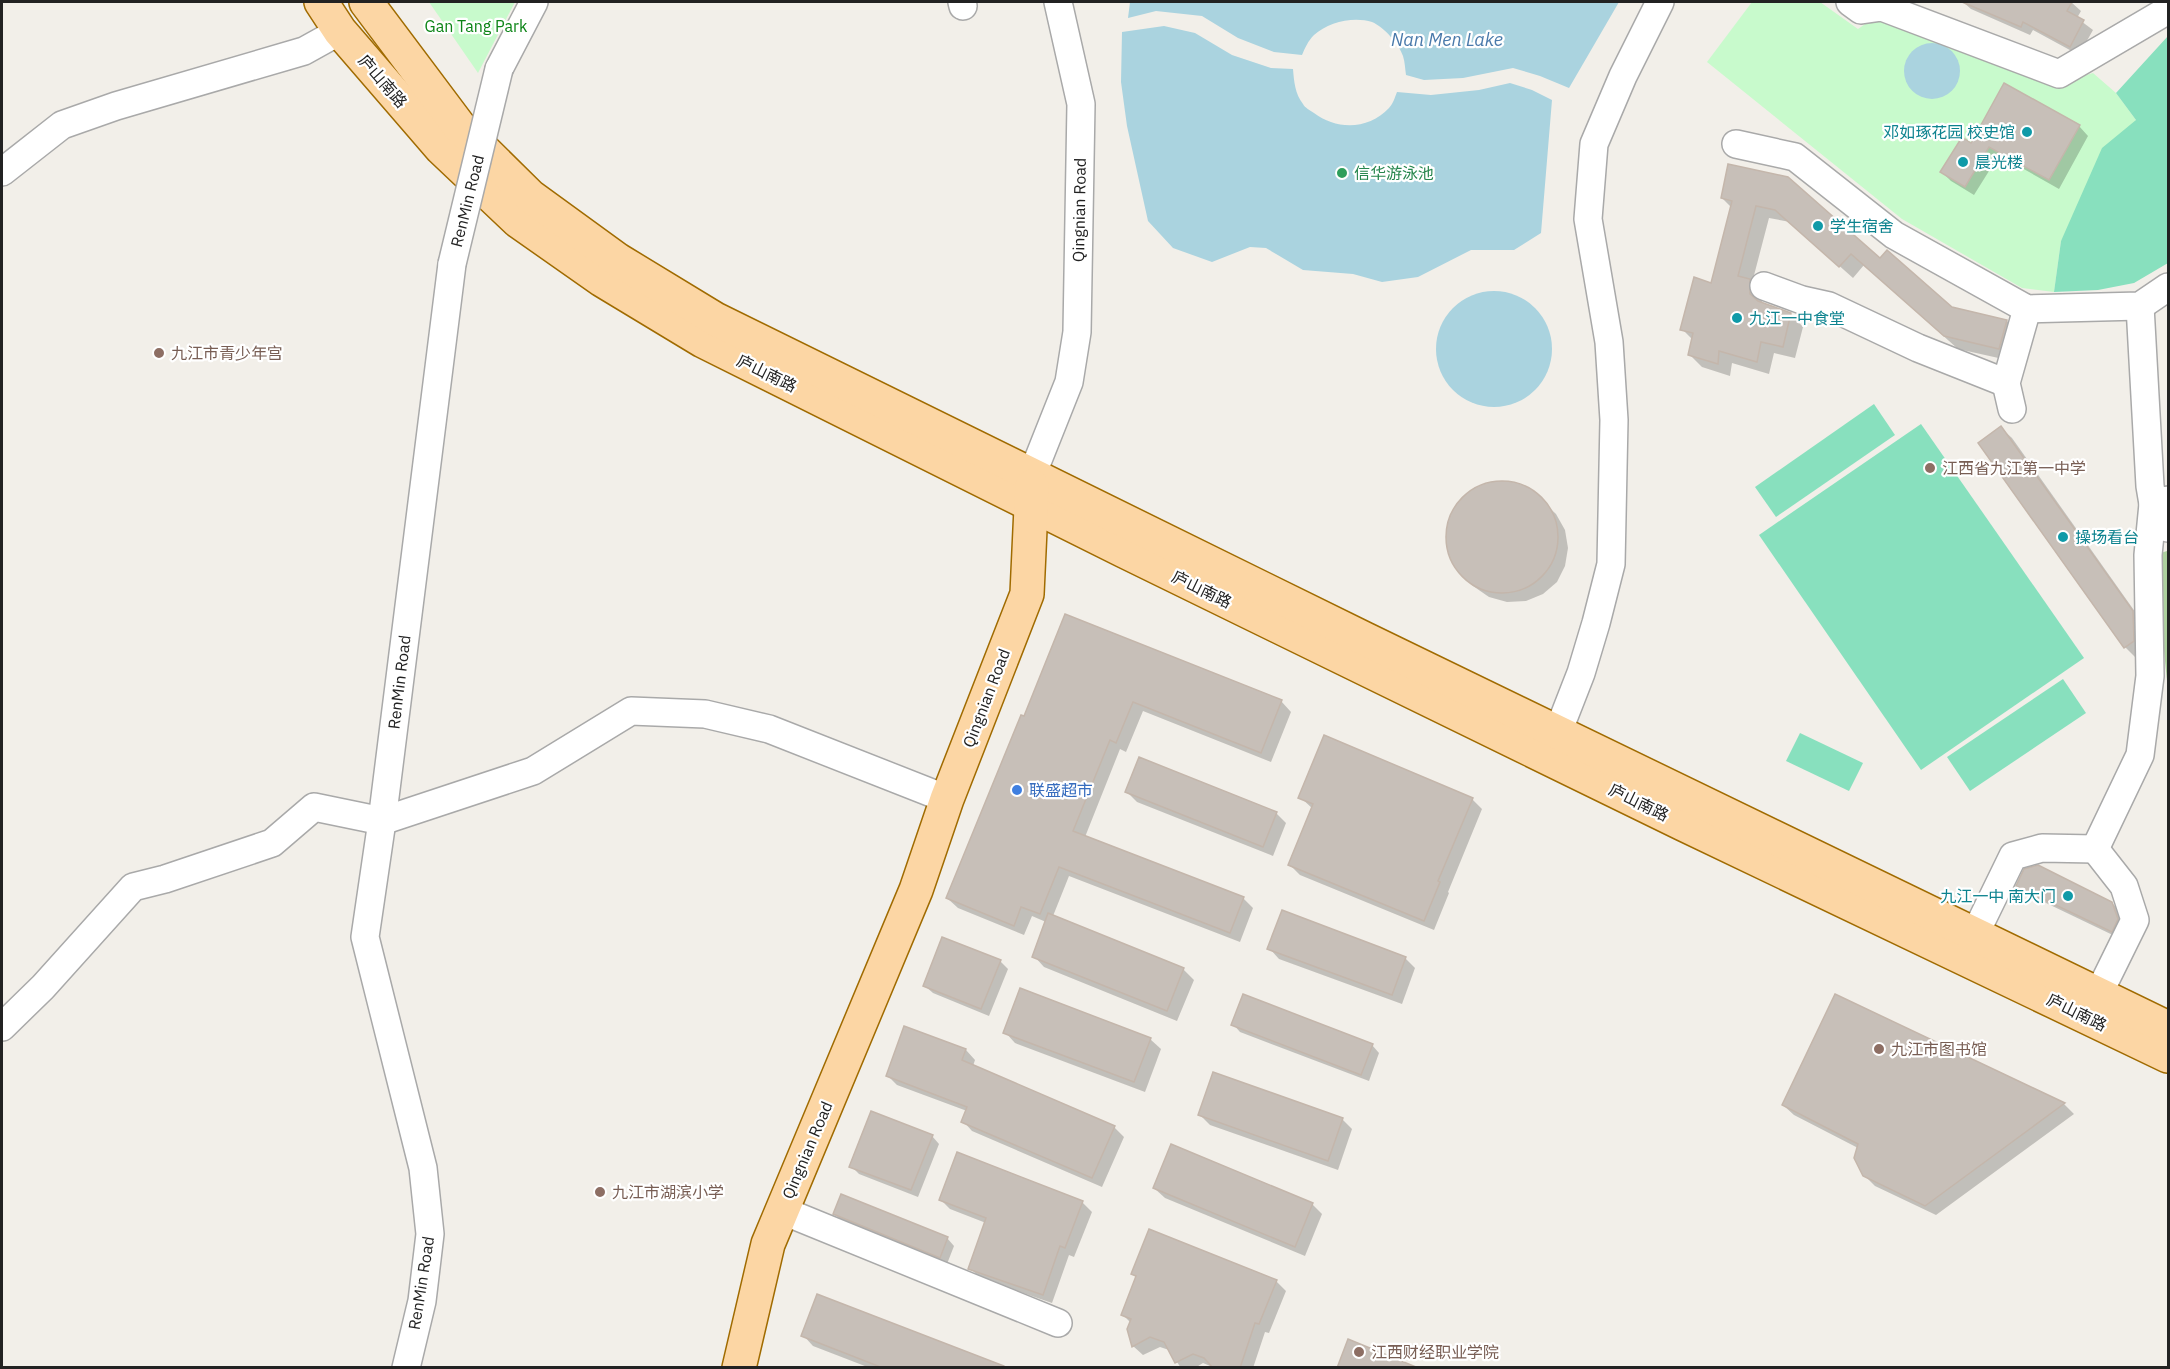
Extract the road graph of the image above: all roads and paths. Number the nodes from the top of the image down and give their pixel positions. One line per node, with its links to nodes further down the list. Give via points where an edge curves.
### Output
1 (321, 2): 8 (main road, 庐山南路)
2 (366, 2): 15 (main road, 庐山南路, via 459,126 530,196 618,260 715,319)
3 (534, 2): 20 (street, RenMin Road, bridge, via 499,69 452,264)
4 (1058, 2): 15 (street, Qingnian Road, via 1081,104 1077,332 1069,382)
5 (1660, 2): 18 (street, via 1594,144 1588,219 1609,342 1614,420 1611,564 1587,653)
6 (1850, 2): 7 (street, via 1861,10 1882,7 2059,74)
7 (2169, 10)
8 (340, 31): 10 (street, via 304,51 62,125); 15 (main road, 庐山南路, via 441,148 518,221 593,274 703,341)
9 (1736, 144): 14 (street, via 1795,157 1894,235)
10 (2, 172)
11 (1764, 286): 14 (street, via 1829,306 2009,396)
12 (2169, 287): 13 (street)
13 (2140, 306): 14 (street); 16 (street, via 2150,486)
14 (2027, 309)
15 (1031, 490): 18 (main road, 庐山南路); 19 (main road, Qingnian Road, via 1027,594); 26 (main road, 庐山南路, via 1683,824)
16 (2161, 502): 17 (street); 21 (street, via 2148,555 2150,676 2140,755)
17 (2169, 528)
18 (1558, 732): 22 (main road, 庐山南路)
19 (947, 799): 20 (street, via 768,729 705,714 631,711 533,771); 27 (main road, Qingnian Road, via 916,890)
20 (382, 821): 24 (street, via 314,807 272,843 133,887); 29 (street, RenMin Road, via 365,937 423,1168 430,1234 422,1301)
21 (2095, 849): 22 (street, via 2042,848 2013,856); 23 (street, via 2124,886 2135,920)
22 (1976, 934): 23 (main road, 庐山南路)
23 (2099, 993): 25 (main road, 庐山南路)
24 (2, 1027)
25 (2169, 1028)
26 (2169, 1056)
27 (781, 1210): 28 (street); 30 (main road, Qingnian Road, via 768,1244)
28 (1058, 1323)
29 (406, 1368)
30 (739, 1368)

